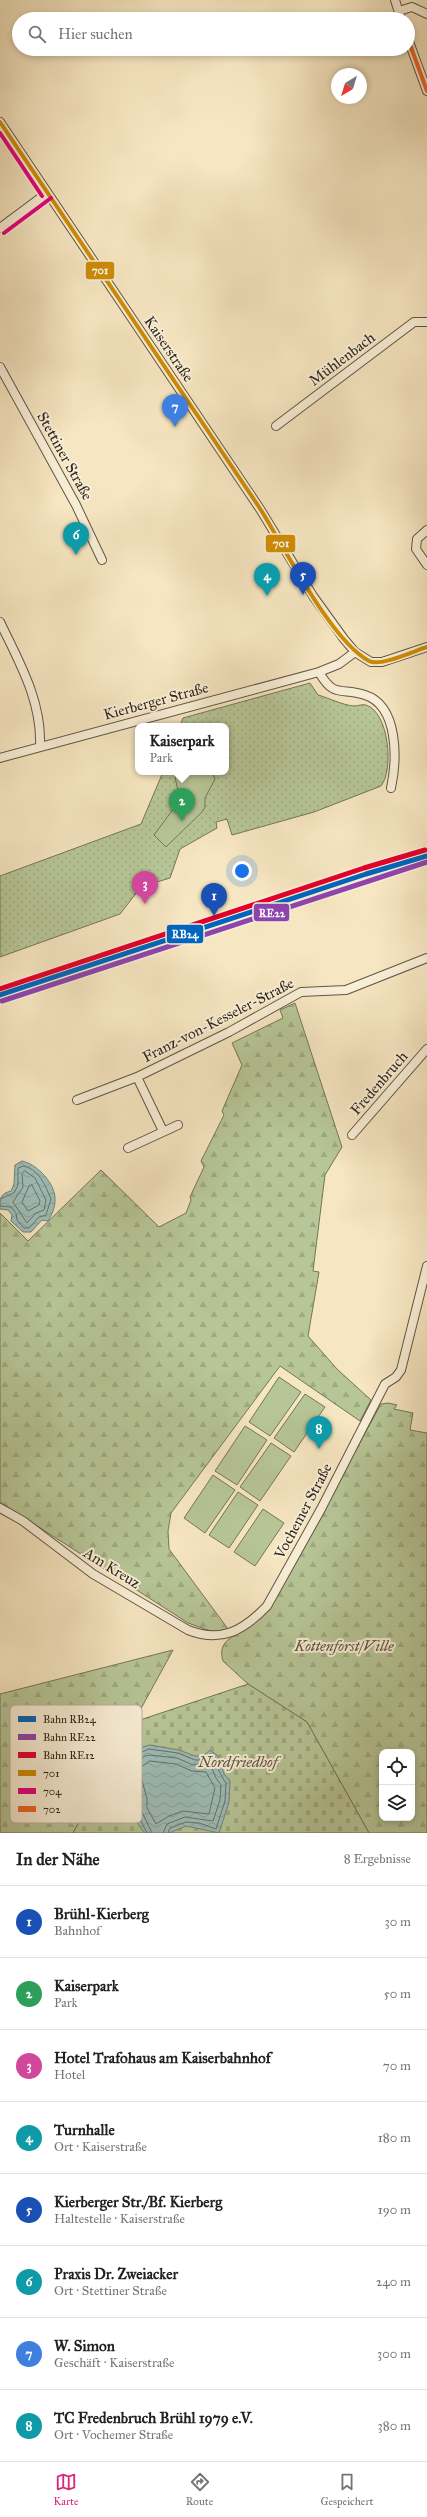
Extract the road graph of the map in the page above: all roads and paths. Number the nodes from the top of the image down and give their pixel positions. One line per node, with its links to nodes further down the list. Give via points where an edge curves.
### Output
1 (395, 0): 2 (street)
2 (399, 12)
3 (404, 12): 4 (street, via 412,7)
4 (427, 14)
5 (414, 56): 6 (street)
6 (427, 90)
7 (0, 122): 8 (street, Kaiserstraße)
8 (47, 193): 9 (street); 18 (street, Kaiserstraße, via 260,509 313,596)
9 (0, 228)
10 (427, 322): 12 (street, Mühlenbach, via 414,322)
11 (0, 367): 14 (street, Stettiner Straße, via 76,505)
12 (276, 426)
13 (427, 530): 15 (street, via 417,539 416,549)
14 (102, 560)
15 (427, 565)
16 (0, 622): 20 (street, via 39,713)
17 (427, 648): 18 (street, via 382,662 371,662)
18 (355, 652): 19 (street, Kierberger Straße)
19 (320, 672): 20 (street, Kierberger Straße); 22 (street, via 329,687 338,692 372,698 385,712 395,754)
20 (40, 746): 21 (street, Kierberger Straße)
21 (0, 758)
22 (391, 788)
23 (427, 958): 25 (street, Franz-von-Kesseler-Straße, via 346,990 301,992 229,1032)
24 (427, 1049): 29 (street, Fredenbruch)
25 (137, 1076): 26 (street, Franz-von-Kesseler-Straße); 28 (street, Franz-von-Kesseler-Straße)
26 (77, 1100)
27 (178, 1125): 28 (street)
28 (163, 1131): 30 (street)
29 (352, 1135)
30 (128, 1148)
31 (427, 1266): 33 (street, Vochemer Straße, via 401,1370 385,1384 321,1509 271,1598 254,1619 233,1632)
32 (0, 1508): 33 (street, Am Kreuz, via 23,1521 65,1554 113,1586 188,1630 202,1636)
33 (217, 1636)

